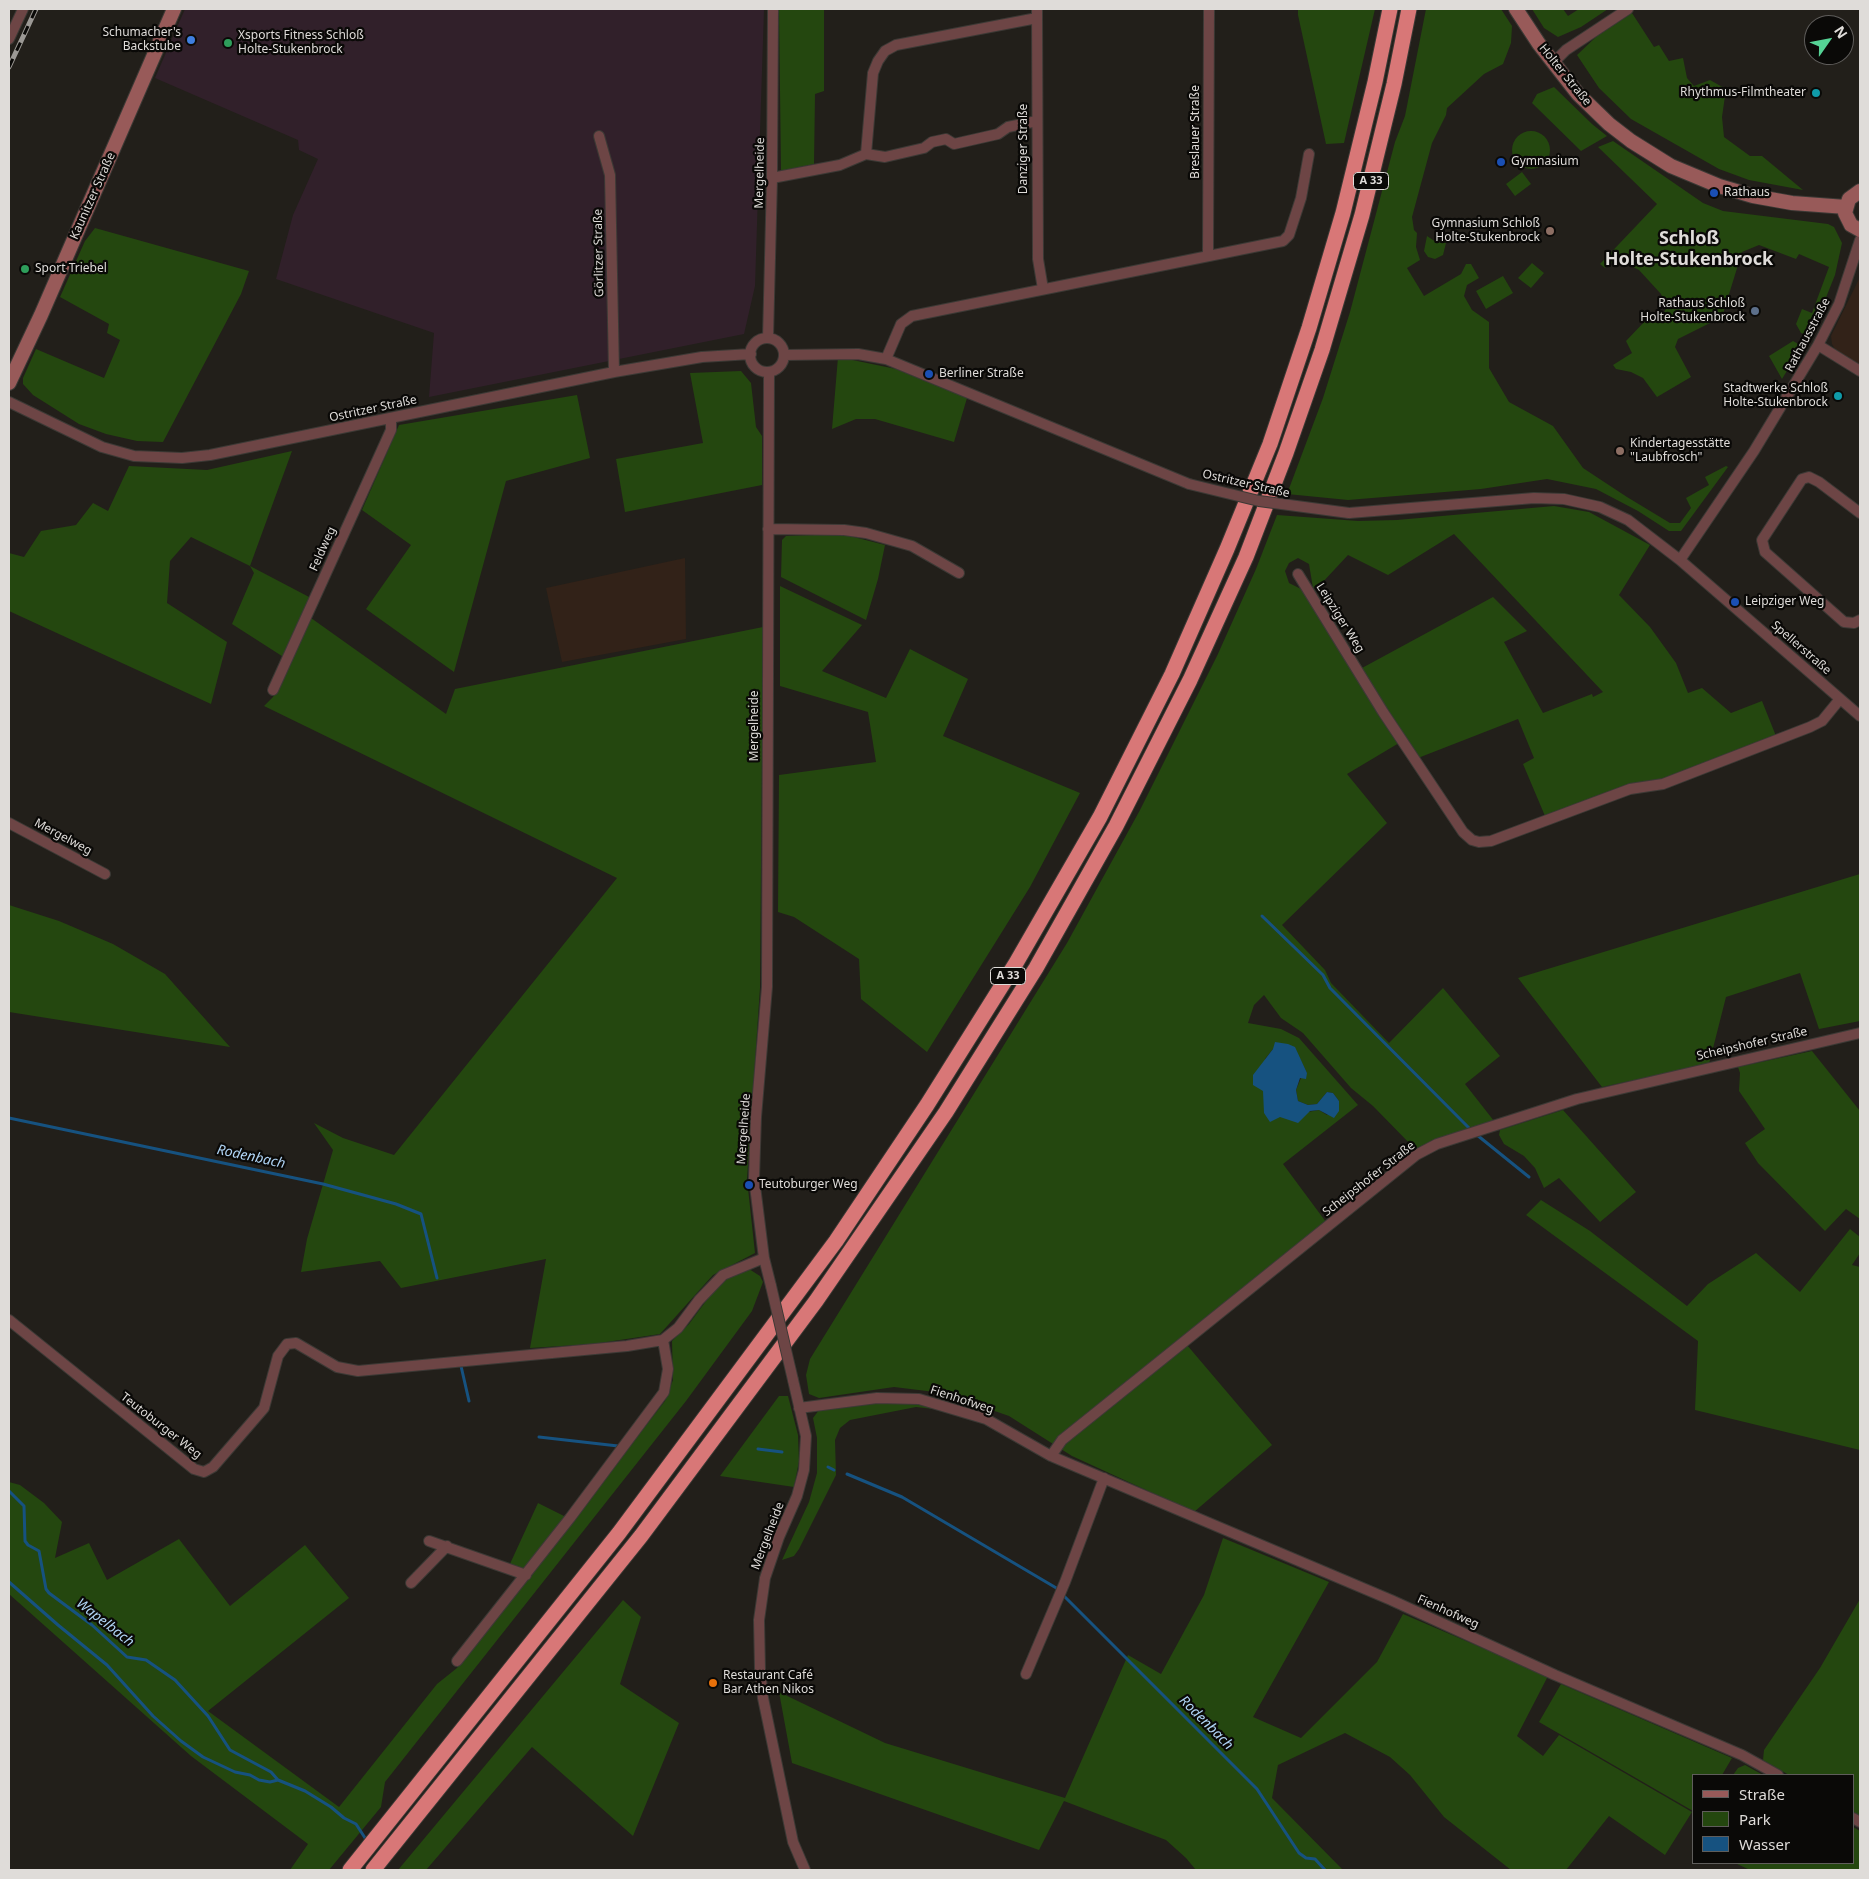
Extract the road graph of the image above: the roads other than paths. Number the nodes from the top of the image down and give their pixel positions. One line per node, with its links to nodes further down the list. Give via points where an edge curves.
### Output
1 (23, 9): 10 (street)
2 (174, 9): 31 (street, Kaunitzer Straße)
3 (773, 9): 16 (street, Mergelheide)
4 (1209, 9): 21 (street, Breslauer Straße)
5 (1390, 9): 59 (highway, A 33, via 1343,213 1270,444 1172,674 1100,817 1016,963 836,1241 619,1533)
6 (1409, 9): 60 (highway, A 33, via 1362,215 1322,350 1289,444 1246,557 1190,680 1116,826 1036,968 946,1112 816,1301 641,1536)
7 (1516, 9): 11 (street, Holter Straße)
8 (1624, 10): 11 (street, via 1566,50)
9 (1037, 13): 12 (street, Danziger Straße); 14 (street, via 896,45 885,51 874,73)
10 (9, 39)
11 (1553, 63): 18 (street, Holter Straße, via 1578,94 1609,124 1671,166 1753,196)
12 (1037, 121): 14 (street, via 954,144 946,139 885,157); 22 (street, Danziger Straße, via 1038,259)
13 (599, 136): 29 (street, Görlitzer Straße, via 610,175)
14 (866, 154): 16 (street, via 840,165)
15 (1309, 154): 21 (street, via 1301,198 1289,235 1283,241)
16 (772, 178): 23 (street, Mergelheide)
17 (1860, 191): 18 (street)
18 (1846, 207): 19 (street, via 1847,220)
19 (1860, 230)
20 (1860, 240): 24 (street, Rathausstraße, via 1839,304)
21 (1208, 256): 22 (street)
22 (1044, 289): 27 (street, via 912,316 901,324)
23 (768, 338): 25 (street, via 758,341); 26 (street, via 778,342)
24 (1818, 345): 28 (street); 36 (street, Rathausstraße, via 1754,451)
25 (751, 354): 29 (street, Ostritzer Straße, via 702,357); 30 (street, via 756,367)
26 (784, 355): 27 (street, Ostritzer Straße, via 858,354); 30 (street, via 782,364)
27 (886, 359): 36 (street, Ostritzer Straße, bridge, via 1189,484 1259,502 1349,513 1534,498 1564,499 1600,508 1628,520)
28 (1860, 371)
29 (614, 372): 33 (street, Ostritzer Straße)
30 (770, 372): 35 (street, Mergelheide)
31 (9, 383)
32 (9, 402): 33 (street, Ostritzer Straße, via 102,448 134,456 210,455)
33 (391, 418): 40 (street, Feldweg, via 391,430)
34 (1860, 513): 39 (street, via 1809,477 1802,479 1762,540 1765,552 1844,622)
35 (768, 529): 37 (street, via 866,533 912,546); 46 (street, Mergelheide, via 767,987 754,1178)
36 (1680, 560): 41 (street, Spellerstraße)
37 (959, 573)
38 (1298, 574): 41 (street, Leipziger Weg, via 1383,712 1463,832 1479,842 1490,841 1630,789 1663,784 1810,727 1822,720)
39 (1860, 620)
40 (273, 690)
41 (1840, 699): 42 (street, Spellerstraße)
42 (1860, 716)
43 (9, 823): 44 (street, Mergelweg)
44 (105, 874)
45 (1860, 1032): 50 (street, Scheipshofer Straße, via 1576,1099 1437,1144 1416,1156 1062,1440)
46 (764, 1258): 48 (street, via 723,1275 678,1328); 49 (street, Mergelheide, bridge)
47 (9, 1320): 48 (street, Teutoburger Weg, via 194,1469 204,1472 264,1408 278,1356 287,1344 296,1343 337,1368 358,1371)
48 (663, 1340): 54 (street, via 668,1369 664,1392)
49 (799, 1408): 50 (street, Fienhofweg, via 877,1398 919,1399 986,1419); 61 (street, Mergelheide, via 806,1436 804,1470 765,1578 759,1620 763,1698 793,1842)
50 (1051, 1456): 51 (street, Fienhofweg)
51 (1104, 1478): 57 (street); 58 (street, Fienhofweg, via 1391,1600 1742,1755)
52 (429, 1540): 53 (street)
53 (447, 1546): 54 (street); 55 (street)
54 (526, 1575): 56 (street)
55 (411, 1583)
56 (457, 1661)
57 (1026, 1674)
58 (1776, 1774)
59 (350, 1870)
60 (373, 1870)
61 (805, 1870)

